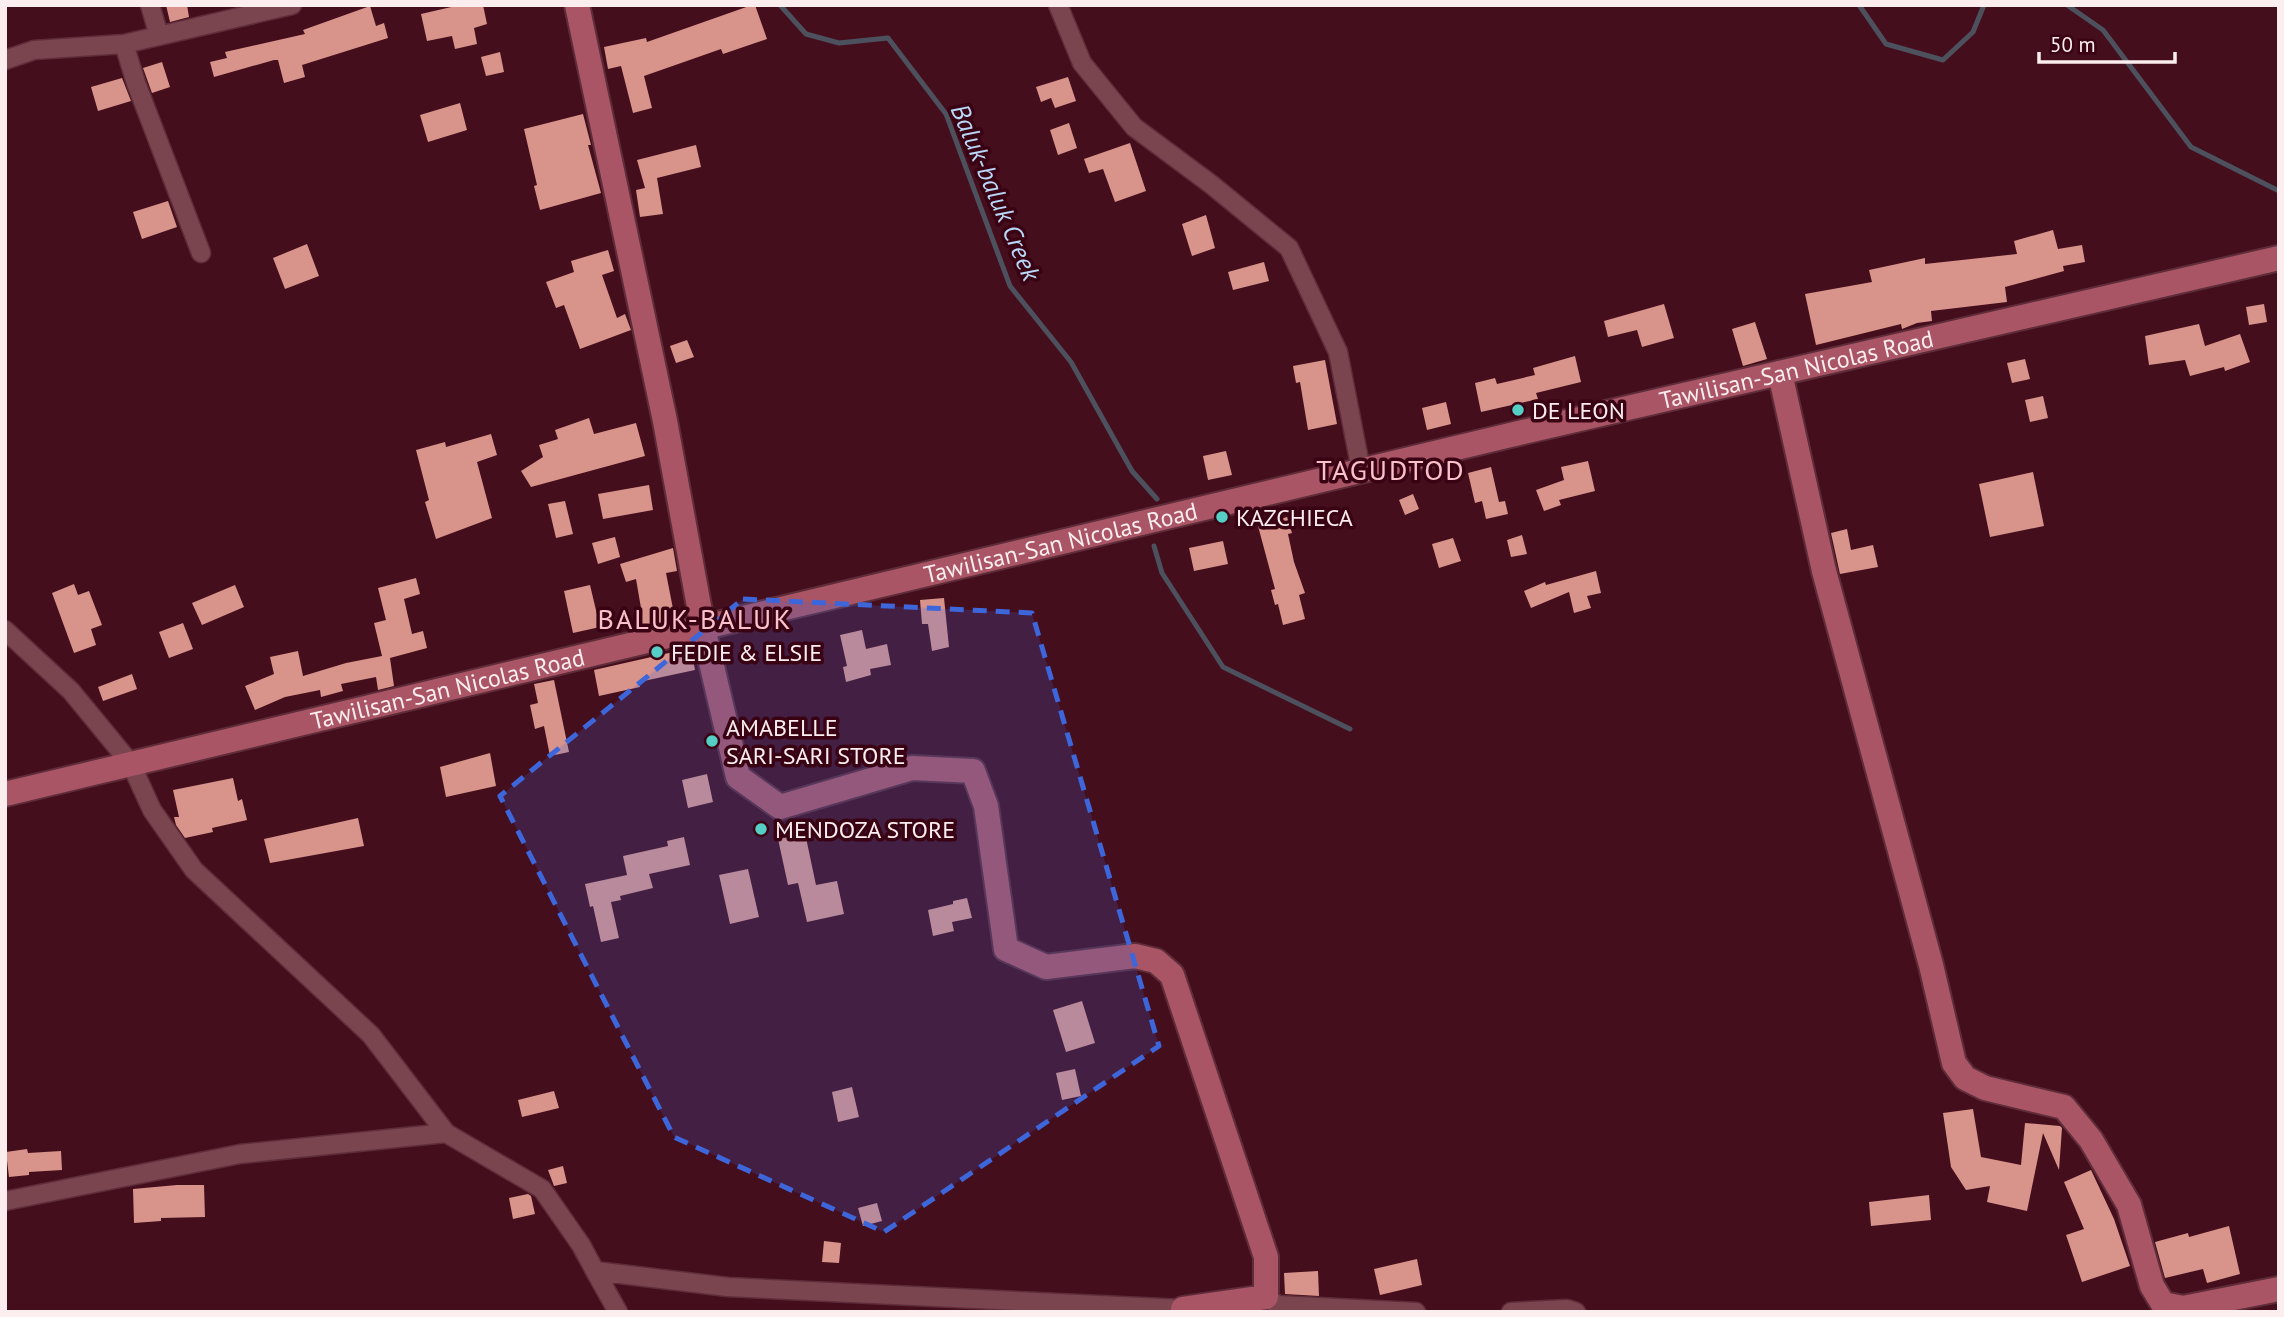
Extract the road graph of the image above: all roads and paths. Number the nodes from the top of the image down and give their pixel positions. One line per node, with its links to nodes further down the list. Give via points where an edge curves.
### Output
1 (150, 5): 5 (street)
2 (292, 5): 5 (street)
3 (577, 5): 12 (street)
4 (1058, 5): 11 (street, via 1082,64 1134,127 1289,248 1338,352)
5 (159, 36): 6 (street)
6 (124, 44): 7 (street, via 34,50); 8 (street)
7 (5, 60)
8 (201, 253)
9 (2279, 258): 10 (street, Tawilisan-San Nicolas Road)
10 (1780, 373): 11 (street, Tawilisan-San Nicolas Road); 21 (street, via 1824,570 1954,1063 1965,1078 1985,1088 2064,1107 2091,1140 2129,1205)
11 (1361, 470): 12 (street, Tawilisan-San Nicolas Road)
12 (703, 628): 14 (street, Tawilisan-San Nicolas Road); 20 (street, via 738,777 780,807 912,768 974,771 986,806 1006,950 1046,967 1135,956 1156,961 1172,975 1266,1257)
13 (5, 630): 14 (street, via 71,691)
14 (131, 764): 15 (street, Tawilisan-San Nicolas Road); 16 (street, via 152,810 194,870 371,1035)
15 (5, 794)
16 (446, 1133): 17 (street, via 240,1154); 18 (street, via 542,1189)
17 (5, 1201)
18 (595, 1270): 22 (street, via 729,1287); 23 (street)
19 (2279, 1289): 21 (street, via 2183,1308)
20 (1266, 1297): 22 (street); 24 (street, via 1278,1305)
21 (2160, 1308)
22 (1184, 1310)
23 (618, 1312)
24 (1416, 1312)
25 (1511, 1312): 26 (street)
26 (1576, 1312)

